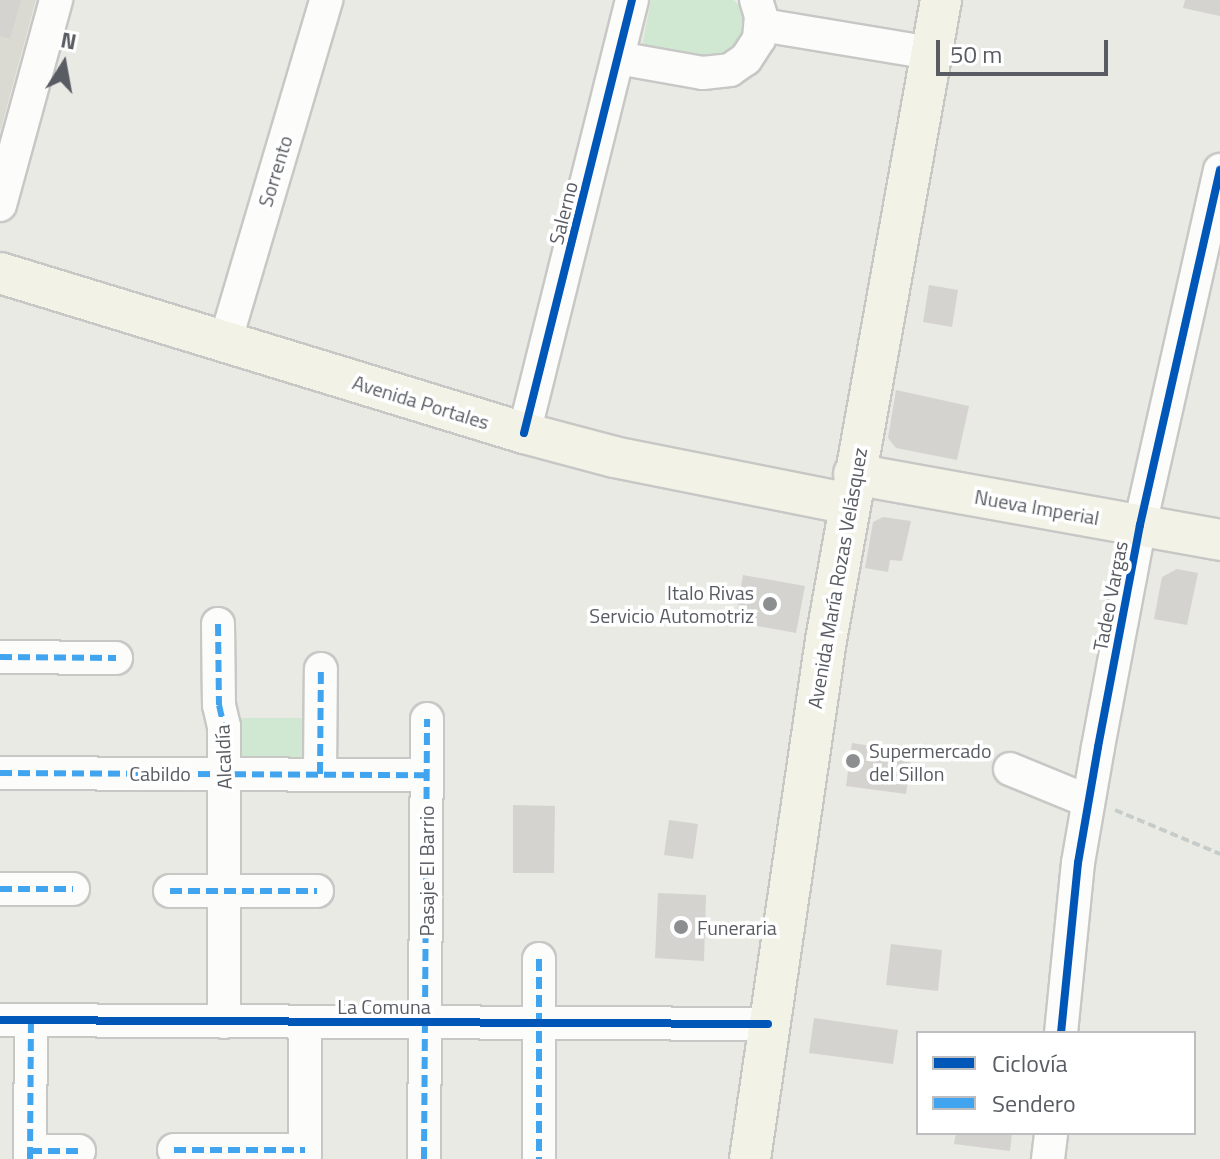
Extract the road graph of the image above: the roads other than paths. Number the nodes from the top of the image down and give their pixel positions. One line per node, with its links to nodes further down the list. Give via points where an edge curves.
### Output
1 (56, 0): 9 (street)
2 (326, 0): 11 (street, Sorrento)
3 (632, 0): 7 (street, Salerno)
4 (941, 0): 6 (main road, Avenida María Rozas Velásquez)
5 (759, 13): 6 (street); 7 (street, via 753,52 739,66 721,73)
6 (932, 53): 13 (main road, Avenida María Rozas Velásquez)
7 (618, 58): 12 (street, Salerno)
8 (1220, 170): 14 (street, Tadeo Vargas)
9 (0, 205)
10 (0, 273): 11 (main road, Avenida Portales)
11 (225, 342): 12 (main road, Avenida Portales)
12 (524, 433): 13 (main road, Avenida Portales, via 614,457)
13 (852, 489): 14 (main road, Nueva Imperial); 38 (main road, Avenida María Rozas Velásquez)
14 (1140, 525): 15 (main road, Nueva Imperial); 26 (street, Tadeo Vargas)
15 (1220, 540)
16 (218, 624): 23 (street, Alcaldía)
17 (0, 657): 18 (street)
18 (116, 658)
19 (321, 669): 24 (street)
20 (427, 719): 25 (street, Pasaje El Barrio)
21 (1010, 769): 26 (street)
22 (0, 773): 23 (street, Cabildo)
23 (224, 774): 24 (street, Cabildo); 30 (street, Alcaldía)
24 (320, 774): 25 (street, Cabildo)
25 (427, 775): 36 (street, Pasaje El Barrio)
26 (1088, 801): 39 (street, Tadeo Vargas)
27 (0, 889): 28 (street)
28 (73, 889)
29 (170, 891): 30 (street)
30 (224, 891): 31 (street); 34 (street, Alcaldía)
31 (317, 891)
32 (539, 959): 37 (street)
33 (15, 1021): 34 (street, La Comuna); 44 (street)
34 (224, 1022): 35 (street, La Comuna)
35 (305, 1022): 36 (street, La Comuna); 43 (street)
36 (425, 1023): 37 (street, La Comuna); 45 (street, Pasaje El Barrio)
37 (539, 1023): 38 (street, La Comuna); 46 (street)
38 (768, 1024): 47 (main road, Avenida María Rozas Velásquez)
39 (1061, 1031)
40 (1051, 1135): 48 (street)
41 (174, 1150): 43 (street)
42 (79, 1151): 44 (street)
43 (305, 1154)
44 (30, 1155)
45 (424, 1159)
46 (539, 1159)
47 (750, 1159)
48 (1048, 1159)

